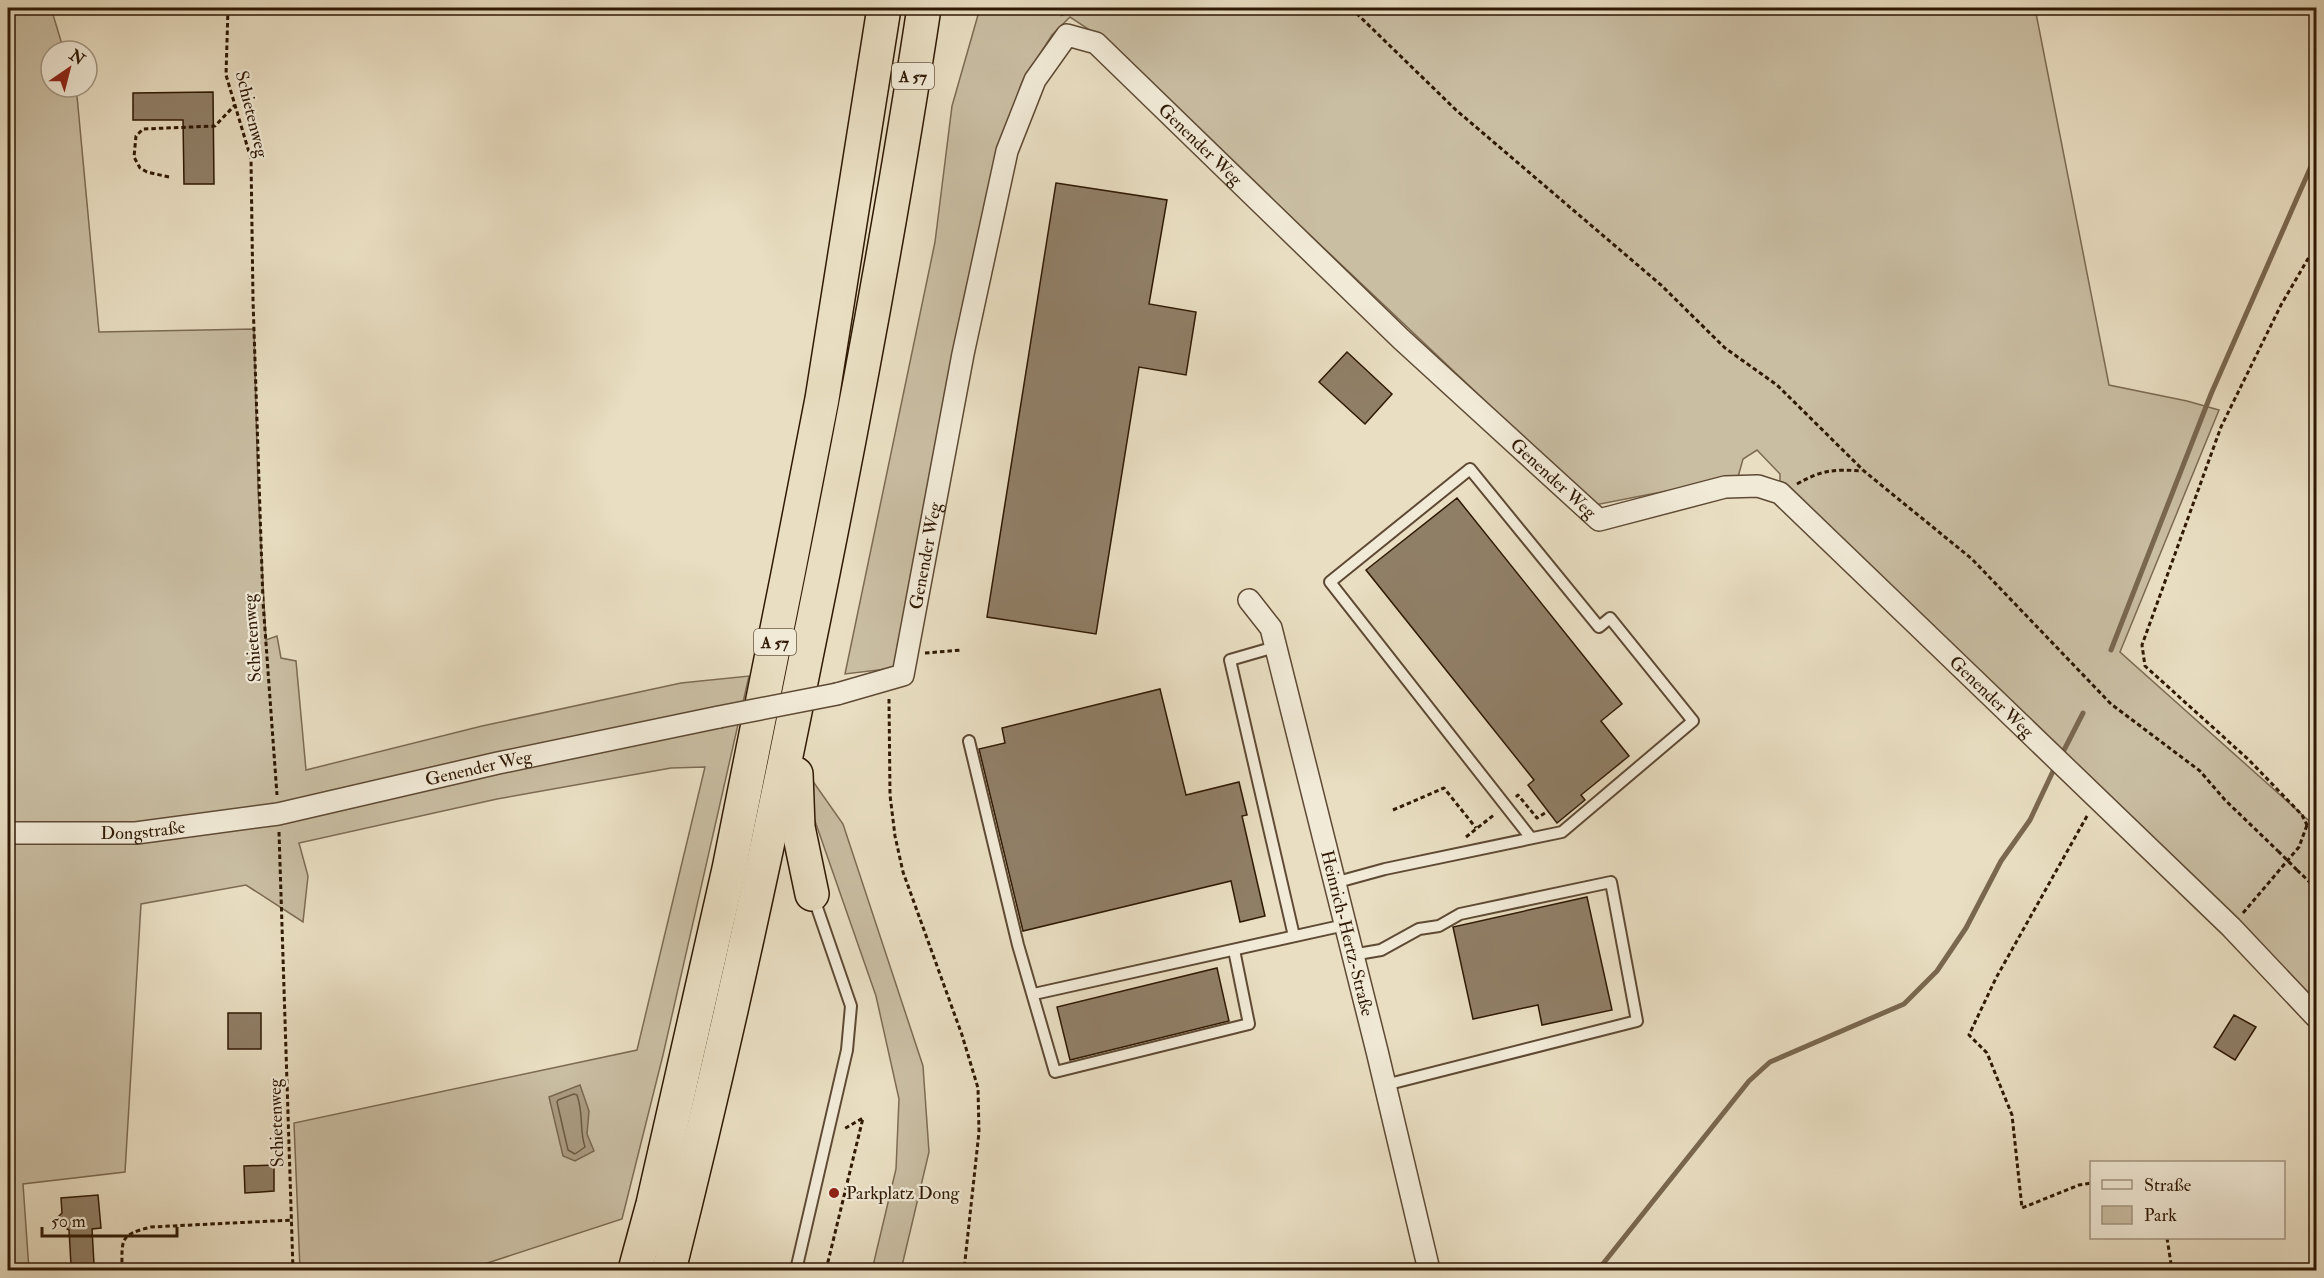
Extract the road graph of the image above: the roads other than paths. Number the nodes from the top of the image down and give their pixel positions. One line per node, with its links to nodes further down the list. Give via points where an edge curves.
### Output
1 (884, 8): 19 (highway, A 57, via 822,399 790,562 729,869)
2 (924, 8): 5 (highway, A 57, via 864,358)
3 (1250, 600): 4 (street, Heinrich-Hertz-Straße, via 1270,628)
4 (1275, 647): 10 (street, Heinrich-Hertz-Straße); 13 (lane, via 1230,660)
5 (797, 705): 11 (highway, via 798,827); 20 (highway, A 57)
6 (969, 741): 16 (lane, via 1018,945)
7 (278, 814): 8 (street, Dongstraße, via 136,833); 17 (street, Genender Weg, bridge, via 498,763 837,694 903,675 963,354 1007,151 1035,80 1067,35 1096,43 1401,339 1599,520 1725,487 1758,486 1780,493 2231,927)
8 (8, 833)
9 (1531, 838): 9 (lane, via 1562,832 1693,721 1610,618 1599,627 1470,469 1330,582); 10 (lane)
10 (1334, 883): 12 (street, Heinrich-Hertz-Straße)
11 (812, 894): 21 (lane, via 851,1006 847,1050)
12 (1345, 925): 13 (lane); 15 (street, Heinrich-Hertz-Straße)
13 (1294, 936): 14 (lane)
14 (1234, 950): 16 (lane); 16 (lane, via 1249,1024 1055,1072)
15 (1352, 955): 18 (street, Heinrich-Hertz-Straße); 18 (lane, via 1381,950 1419,929 1439,926 1460,914 1611,882 1637,1021)
16 (1034, 994)
17 (2316, 1017)
18 (1385, 1085): 22 (street, Heinrich-Hertz-Straße)
19 (635, 1270)
20 (669, 1270)
21 (796, 1270)
22 (1429, 1270)

